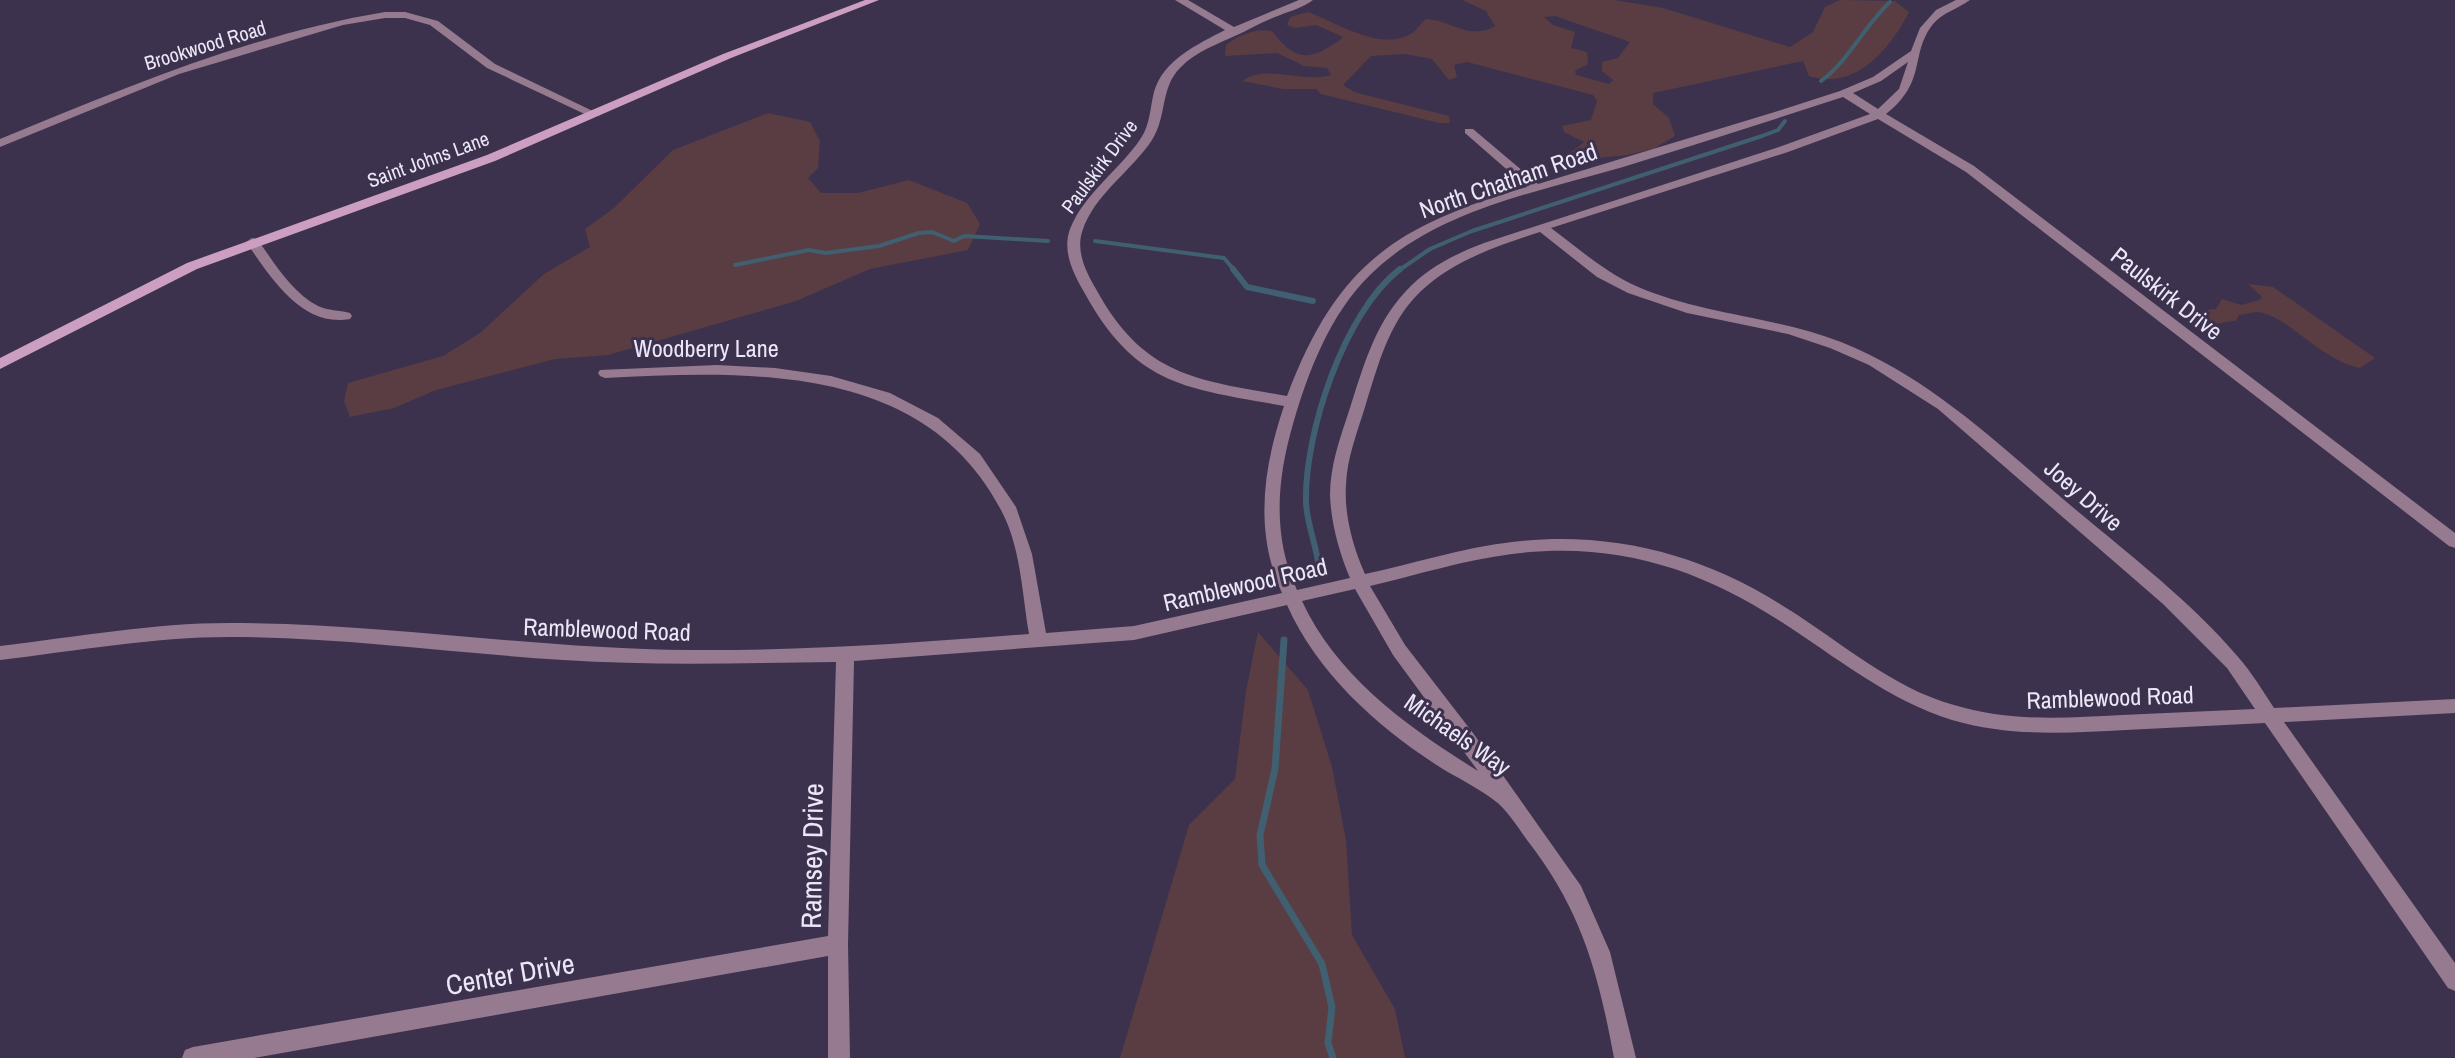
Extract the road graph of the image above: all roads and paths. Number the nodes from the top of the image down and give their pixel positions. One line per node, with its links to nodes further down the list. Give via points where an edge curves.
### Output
1 (874, 0): 9 (street, Saint Johns Lane, via 727,56)
2 (1180, 0): 5 (street)
3 (1308, 0): 5 (street, Paulskirk Drive)
4 (1965, 0): 6 (street, North Chatham Road, via 1931,20)
5 (1236, 32): 18 (street, Paulskirk Drive, via 1189,55 1166,77 1153,128 1083,216 1074,248 1102,318 1139,359 1193,383)
6 (1912, 54): 7 (street, North Chatham Road, via 1877,79); 8 (street, North Chatham Road, via 1911,76)
7 (1844, 93): 8 (street, Paulskirk Drive); 12 (street, North Chatham Road)
8 (1880, 113): 13 (street, North Chatham Road); 19 (street, Paulskirk Drive, via 1970,169)
9 (595, 115): 11 (street, Brookwood Road, via 491,66 434,23 385,15 342,22 163,76); 14 (street, Saint Johns Lane, via 491,158)
10 (1469, 131): 12 (street)
11 (0, 143)
12 (1537, 189): 18 (street, North Chatham Road, via 1407,240 1356,279 1323,326)
13 (1542, 227): 20 (street, North Chatham Road, via 1446,266 1425,280 1387,322 1374,351 1338,494); 26 (street, Joey Drive, via 1589,265 1633,290 1835,345 1912,383 2200,627)
14 (252, 242): 15 (street, via 303,305 328,316); 16 (street, Saint Johns Lane, via 139,292)
15 (345, 316)
16 (0, 364)
17 (605, 373): 22 (street, Woodberry Lane, via 711,368 793,373 879,394 943,428 993,480 1010,510)
18 (1292, 402): 21 (street, North Chatham Road, via 1271,523)
19 (2455, 542)
20 (1359, 581): 21 (street, Ramblewood Road); 26 (street, Ramblewood Road, via 1510,548 1603,544 1650,551 1746,590 1853,663 1944,710 2037,727); 27 (street, Michaels Way, via 1401,655)
21 (1291, 598): 22 (street, Ramblewood Road, via 1134,633); 27 (street, Michaels Way, via 1344,675 1376,707 1404,732)
22 (1038, 638): 24 (street, Ramblewood Road)
23 (0, 653): 24 (street, Ramblewood Road, via 228,630 565,653)
24 (845, 655): 28 (street, Ramsey Drive)
25 (2455, 706): 26 (street, Ramblewood Road)
26 (2269, 713): 29 (street, Joey Drive)
27 (1507, 800): 32 (street, Michaels Way, via 1554,859 1593,933 1612,991)
28 (838, 944): 30 (street, Center Drive); 31 (street, Ramsey Drive)
29 (2455, 981)
30 (193, 1058)
31 (839, 1058)
32 (1625, 1058)

